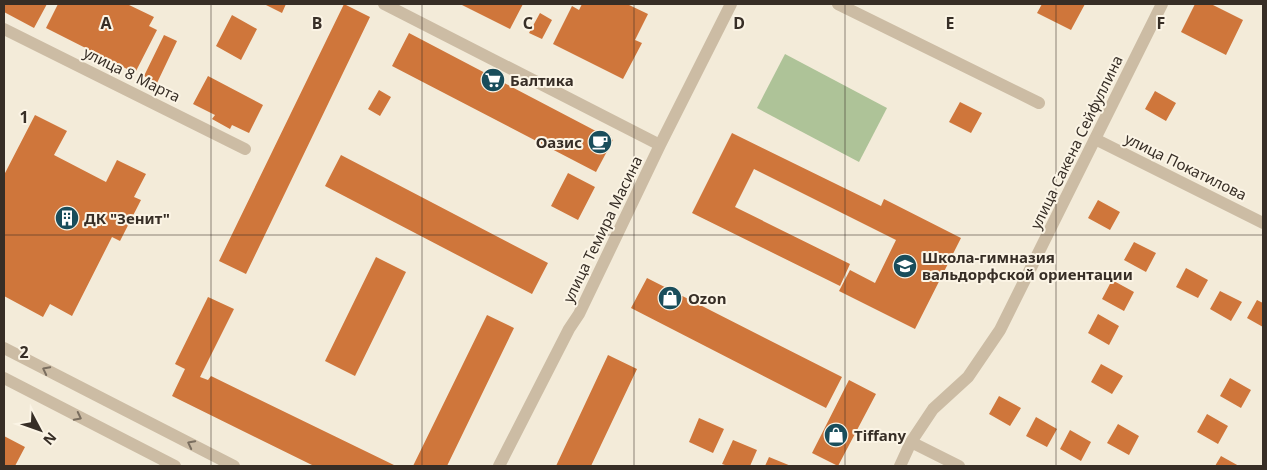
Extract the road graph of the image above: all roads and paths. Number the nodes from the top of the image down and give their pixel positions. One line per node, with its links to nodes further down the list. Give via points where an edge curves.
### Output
1 (384, 4): 8 (street)
2 (731, 4): 8 (street, улица Темира Масина)
3 (838, 4): 6 (street)
4 (1162, 4): 7 (street, улица Сакена Сейфуллина)
5 (4, 29): 9 (street, улица 8 Марта)
6 (1039, 103)
7 (1095, 139): 10 (street, улица Покатилова); 13 (street, улица Сакена Сейфуллина, via 1000,330 968,377 933,409)
8 (660, 145): 17 (street, улица Темира Масина, via 579,314)
9 (246, 149)
10 (1263, 223)
11 (4, 348): 16 (street, one-way to 11)
12 (4, 378): 14 (street, one-way to 14)
13 (911, 442): 18 (street, улица Сакена Сейфуллина); 19 (street)
14 (157, 462): 15 (street)
15 (175, 466)
16 (234, 466)
17 (499, 466)
18 (900, 466)
19 (959, 466)

